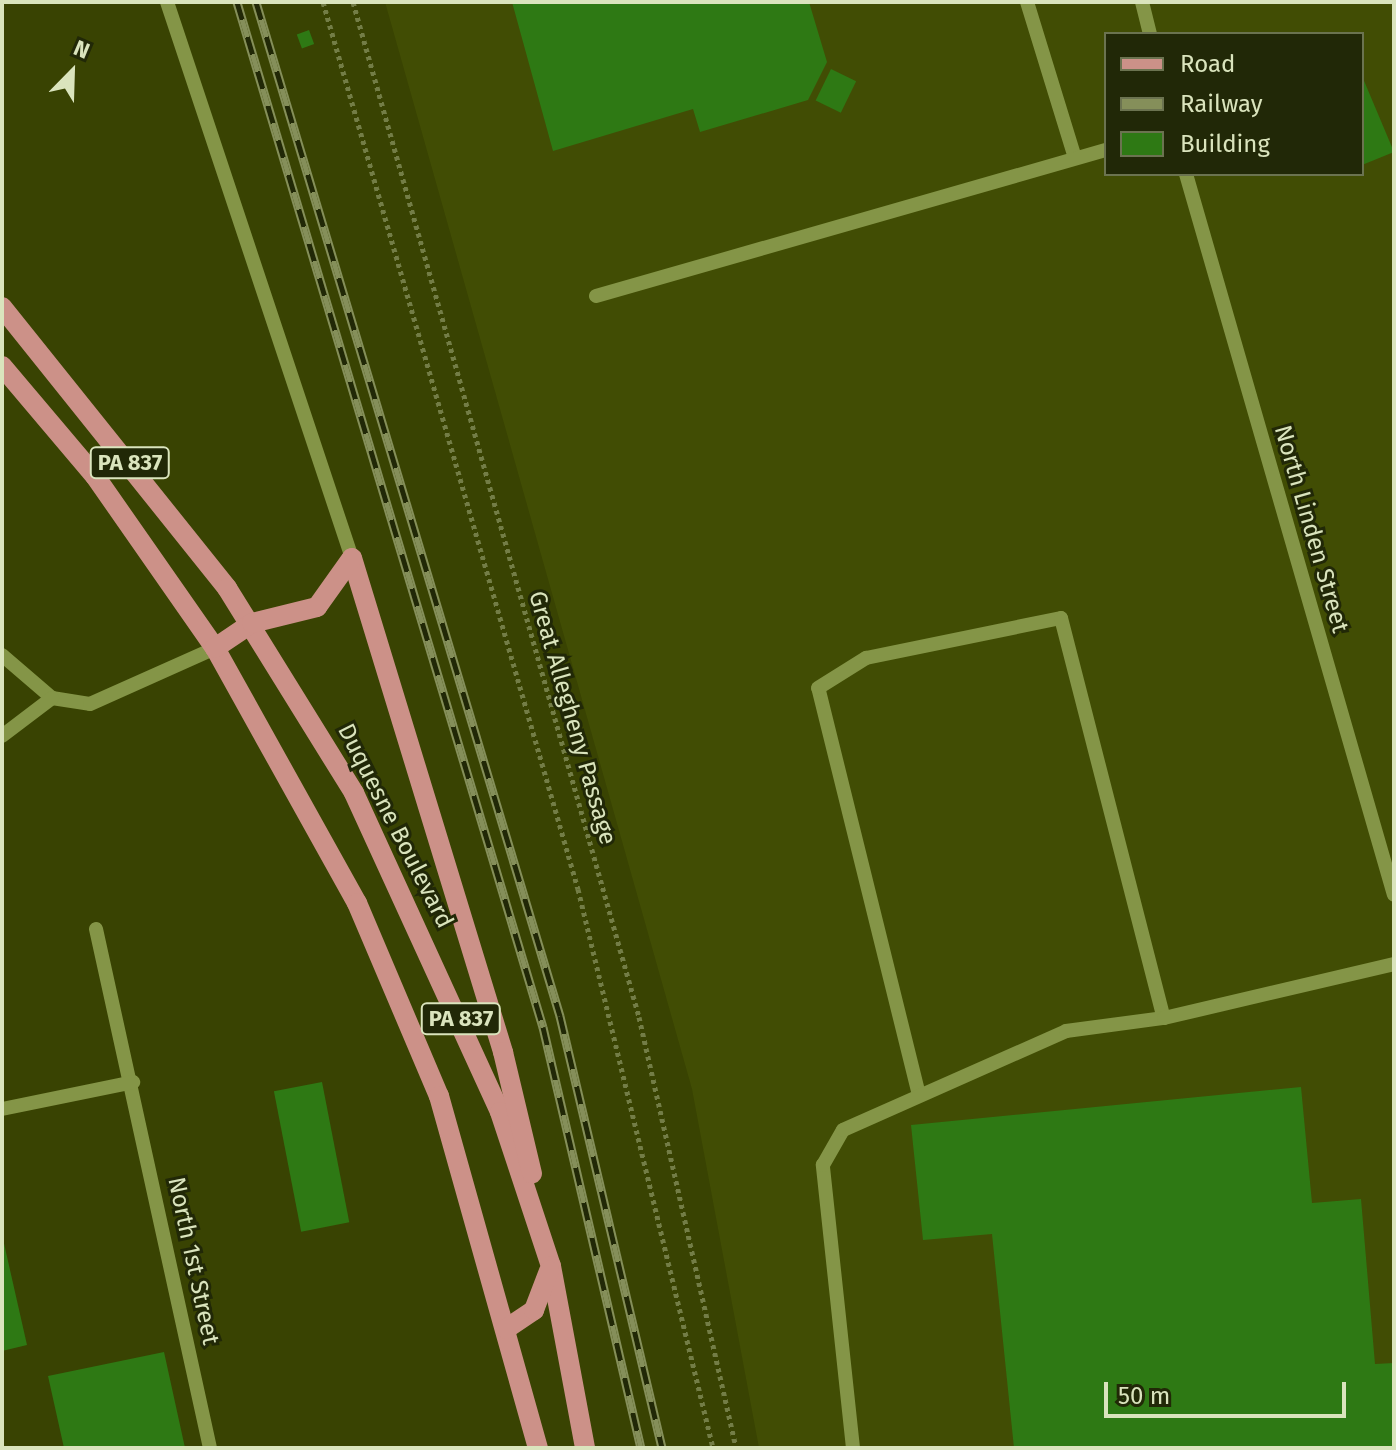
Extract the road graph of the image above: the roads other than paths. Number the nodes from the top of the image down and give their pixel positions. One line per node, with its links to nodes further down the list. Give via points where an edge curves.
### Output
1 (168, 2): 11 (street)
2 (1027, 2): 6 (street)
3 (1142, 2): 4 (street)
4 (1150, 32)
5 (1104, 151): 6 (street)
6 (1075, 158): 8 (street)
7 (1185, 176): 17 (street, North Linden Street)
8 (596, 296)
9 (2, 307): 12 (main road, Duquesne Boulevard / PA 837)
10 (2, 366): 13 (main road, PA 837, via 95,476)
11 (352, 558): 12 (main road, via 317,607); 25 (main road, via 503,1052)
12 (252, 623): 13 (main road); 25 (main road, Duquesne Boulevard / PA 837, via 354,793 419,927 500,1112)
13 (215, 648): 15 (street, via 105,702); 26 (main road, PA 837, via 317,823 397,995 439,1096)
14 (2, 655): 15 (street)
15 (52, 698): 16 (street)
16 (2, 736)
17 (1390, 870): 18 (street, North Linden Street)
18 (1394, 895)
19 (96, 929): 22 (street, North 1st Street)
20 (1394, 964): 21 (street)
21 (1164, 1018): 23 (street, via 1066,1031); 23 (street, via 1061,618 866,658 818,688)
22 (133, 1082): 24 (street); 27 (street, North 1st Street)
23 (919, 1095): 30 (street, via 843,1130 823,1165)
24 (2, 1109)
25 (551, 1266): 26 (main road, via 534,1310); 29 (main road, Duquesne Boulevard / PA 837)
26 (506, 1329): 28 (main road, PA 837)
27 (210, 1448)
28 (538, 1448)
29 (585, 1448)
30 (853, 1448)

